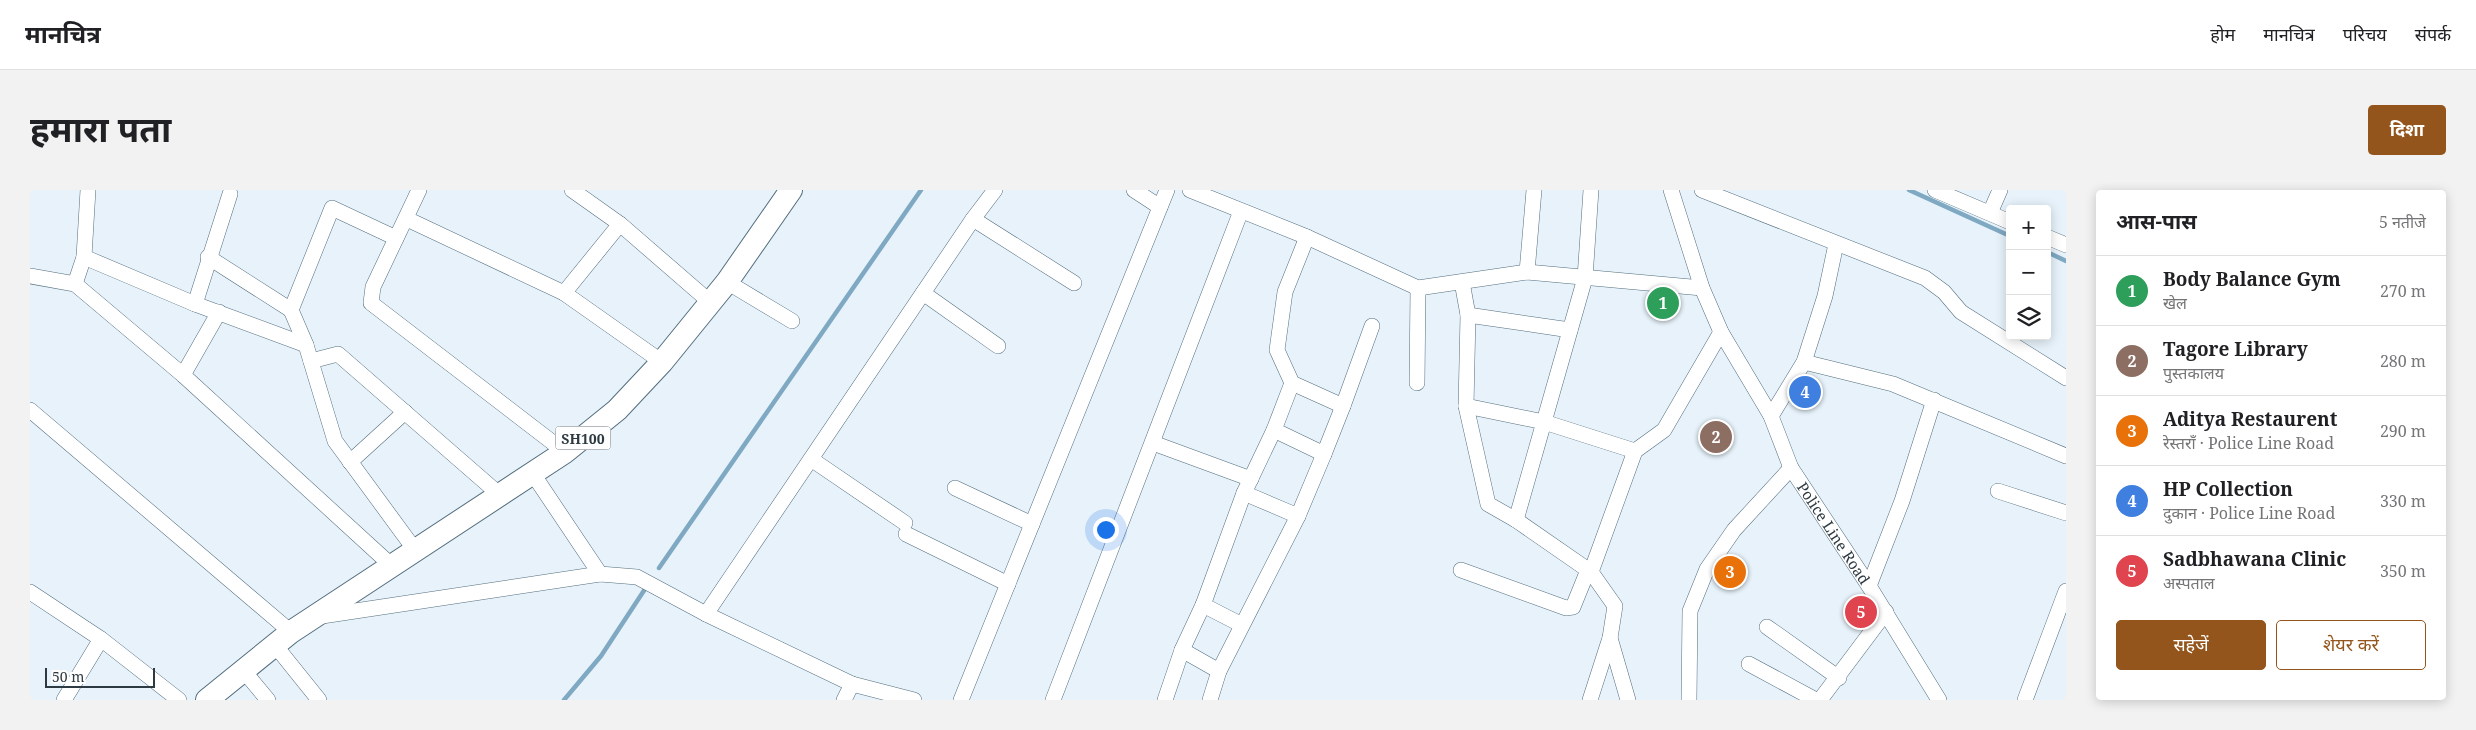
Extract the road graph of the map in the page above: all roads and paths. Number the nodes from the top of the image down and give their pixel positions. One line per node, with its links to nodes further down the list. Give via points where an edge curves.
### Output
1 (88, 190): 29 (street)
2 (419, 190): 20 (street)
3 (572, 190): 23 (street)
4 (791, 190): 34 (main road, SH100)
5 (995, 190): 21 (street)
6 (1134, 190): 17 (street)
7 (1167, 190): 17 (street)
8 (1190, 190): 18 (street)
9 (1534, 190): 31 (street)
10 (1591, 190): 33 (street)
11 (1671, 190): 39 (street, Police Line Road)
12 (1702, 190): 27 (street)
13 (1935, 190): 16 (street)
14 (2000, 190): 19 (street)
15 (230, 192): 30 (street)
16 (1954, 194): 19 (street)
17 (1160, 207): 85 (street)
18 (1241, 211): 25 (street); 68 (street)
19 (1990, 213): 22 (street)
20 (407, 219): 24 (street); 40 (street)
21 (974, 219): 36 (street); 41 (street)
22 (2006, 220)
23 (620, 224): 40 (street); 42 (street)
24 (396, 238): 44 (street, via 332,208); 70 (street, via 373,288 371,303)
25 (1307, 238): 38 (street); 58 (street, via 1285,292 1277,350)
26 (2051, 239): 28 (street)
27 (1836, 244): 55 (street, via 1825,296); 57 (street, via 1925,278 1944,292 1960,312)
28 (2066, 245)
29 (84, 257): 37 (street); 43 (street)
30 (208, 257): 43 (street); 44 (street)
31 (1527, 272): 33 (street); 35 (street)
32 (30, 276): 37 (street)
33 (1585, 278): 39 (street); 49 (street)
34 (727, 282): 42 (main road, SH100); 47 (street)
35 (1462, 282): 38 (street); 46 (street)
36 (1074, 283)
37 (76, 284): 56 (street)
38 (1418, 288): 59 (street)
39 (1702, 288): 50 (street, Police Line Road)
40 (564, 293): 54 (street)
41 (923, 293): 52 (street); 73 (street)
42 (710, 302): 54 (main road, SH100)
43 (195, 304): 45 (street)
44 (291, 310): 51 (street)
45 (219, 312): 51 (street); 56 (street)
46 (1468, 315): 49 (street); 62 (street)
47 (792, 321)
48 (1372, 326): 61 (street)
49 (1570, 330): 66 (street)
50 (1721, 332): 65 (street, Police Line Road); 69 (street, via 1664,430)
51 (306, 345): 53 (street)
52 (998, 346)
53 (311, 361): 64 (street, via 338,354); 74 (street, via 335,441)
54 (662, 362): 70 (main road, SH100, via 617,410)
55 (1804, 362): 60 (street, via 1893,384); 65 (street)
56 (183, 375): 87 (street)
57 (2066, 378)
58 (1292, 383): 61 (street); 67 (street)
59 (1417, 383)
60 (1934, 400): 72 (street); 92 (street)
61 (1343, 406): 71 (street)
62 (1466, 406): 66 (street); 84 (street, via 1488,504)
63 (30, 410): 101 (street)
64 (405, 412): 74 (street); 81 (street)
65 (1771, 416): 75 (street, Police Line Road)
66 (1544, 422): 69 (street); 84 (street)
67 (1274, 430): 71 (street); 77 (street)
68 (1152, 443): 77 (street); 118 (street)
69 (1635, 450): 89 (street)
70 (565, 452): 76 (main road, SH100)
71 (1324, 454): 83 (street)
72 (2066, 456)
73 (811, 458): 91 (street, via 906,529); 97 (street)
74 (350, 462): 86 (street)
75 (1791, 468): 92 (street, Police Line Road); 123 (street, via 1734,530 1707,569 1690,611)
76 (533, 474): 81 (main road, SH100); 90 (street)
77 (1251, 479): 80 (street)
78 (955, 488): 85 (street)
79 (1998, 490): 82 (street)
80 (1244, 494): 83 (street); 95 (street)
81 (500, 495): 86 (main road, SH100)
82 (2066, 513)
83 (1298, 516): 99 (street)
84 (1516, 520): 89 (street)
85 (1032, 524): 91 (street)
86 (415, 550): 87 (main road, SH100)
87 (392, 566): 98 (main road, SH100)
88 (1461, 570): 89 (street, via 1566,608 1577,602)
89 (1589, 571): 102 (street, via 1615,606)
90 (600, 574): 97 (street, via 637,577); 98 (street)
91 (1008, 584): 117 (street)
92 (1870, 586): 96 (street, Police Line Road)
93 (30, 592): 103 (street)
94 (2065, 599): 127 (street)
95 (1203, 605): 99 (street); 104 (street)
96 (1886, 612): 108 (street); 126 (street, Police Line Road)
97 (706, 614): 109 (street)
98 (313, 617): 101 (main road, SH100)
99 (1242, 624): 107 (street)
100 (1767, 627): 108 (street)
101 (282, 638): 106 (main road, SH100); 114 (street)
102 (1610, 638): 121 (street); 122 (street)
103 (101, 639): 110 (street); 111 (street)
104 (1182, 650): 107 (street); 119 (street)
105 (1749, 664): 124 (street)
106 (243, 670): 112 (main road, SH100); 113 (street)
107 (1219, 671): 120 (street)
108 (1839, 678): 125 (street)
109 (852, 684): 115 (street); 116 (street)
110 (64, 700)
111 (179, 700)
112 (207, 700)
113 (268, 700)
114 (319, 700)
115 (844, 700)
116 (914, 700)
117 (961, 700)
118 (1053, 700)
119 (1165, 700)
120 (1210, 700)
121 (1590, 700)
122 (1628, 700)
123 (1689, 700)
124 (1816, 700)
125 (1820, 700)
126 (1939, 700)
127 (2026, 700)

